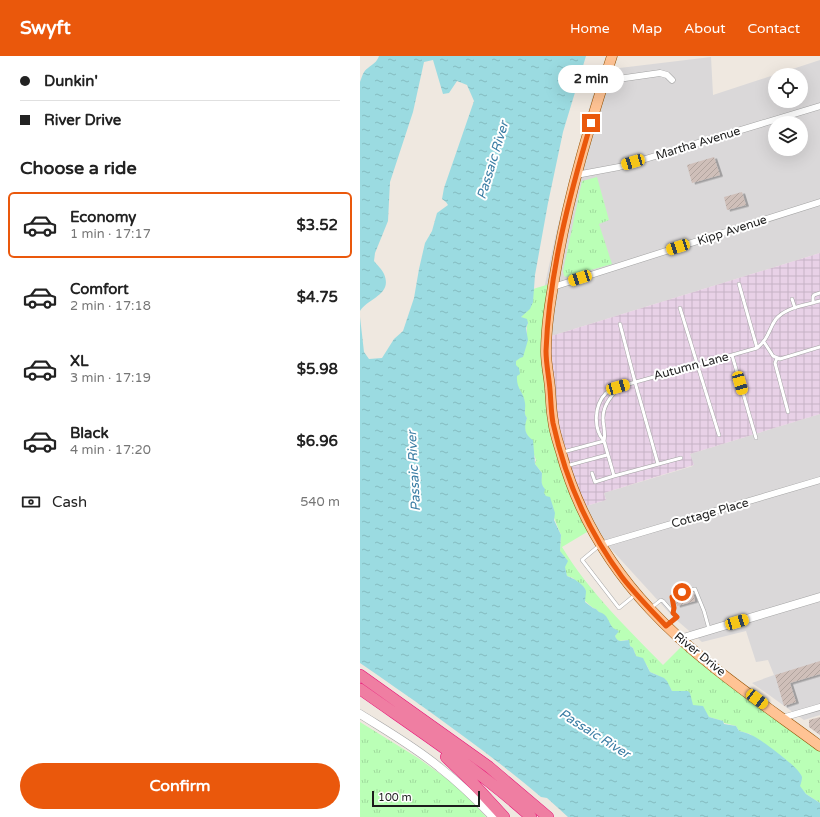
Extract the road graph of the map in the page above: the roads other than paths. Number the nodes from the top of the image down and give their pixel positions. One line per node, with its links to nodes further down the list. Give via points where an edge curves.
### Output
1 (612, 56): 3 (main road, River Drive)
2 (672, 80): 3 (street, via 660,73)
3 (604, 81): 5 (main road, River Drive)
4 (820, 106): 5 (street, Martha Avenue, via 619,167)
5 (576, 175): 8 (main road, River Drive)
6 (820, 202): 8 (street, Kipp Avenue)
7 (739, 284): 18 (lane)
8 (553, 287): 28 (main road, River Drive, via 546,353 553,422)
9 (820, 293): 12 (lane, via 812,297)
10 (792, 299): 14 (lane)
11 (820, 300): 12 (lane, Autumn Lane)
12 (813, 303): 14 (lane, Autumn Lane)
13 (680, 308): 21 (lane)
14 (795, 308): 16 (lane, Autumn Lane, via 782,313 776,319)
15 (620, 324): 22 (lane)
16 (764, 342): 18 (lane, Autumn Lane); 20 (lane)
17 (820, 347): 20 (lane)
18 (757, 348): 19 (lane, Autumn Lane)
19 (732, 355): 21 (lane, Autumn Lane); 26 (lane)
20 (777, 358): 24 (lane, via 775,363)
21 (698, 365): 22 (lane, Autumn Lane); 25 (lane)
22 (635, 382): 23 (lane, Autumn Lane); 31 (lane)
23 (618, 387): 27 (lane, Autumn Lane, via 607,402 603,413); 27 (lane, Autumn Lane, via 607,393 596,412 600,437)
24 (788, 412)
25 (719, 435)
26 (756, 438)
27 (604, 441): 28 (lane); 29 (lane, Autumn Lane)
28 (561, 452): 32 (main road, River Drive)
29 (607, 455): 32 (lane); 34 (lane, Autumn Lane)
30 (681, 458): 31 (lane)
31 (658, 464): 34 (lane)
32 (565, 466): 36 (main road, River Drive, via 579,505)
33 (592, 473): 34 (lane, via 595,482)
34 (614, 476)
35 (820, 480): 36 (street, Cottage Place)
36 (600, 545): 37 (main road, River Drive); 37 (lane, via 582,560 619,608)
37 (637, 594): 39 (main road, River Drive)
38 (820, 597): 42 (street)
39 (649, 609): 40 (lane, via 662,600); 41 (main road, River Drive)
40 (673, 613): 41 (lane, via 677,617); 42 (lane, via 672,597 695,589)
41 (666, 626): 43 (main road, River Drive)
42 (710, 630): 43 (street)
43 (680, 639): 48 (main road, River Drive)
44 (360, 675): 53 (highway, via 467,750)
45 (360, 689): 51 (highway, via 448,758); 52 (highway, via 465,764)
46 (820, 707): 48 (street)
47 (360, 714): 50 (street, via 438,766)
48 (782, 718): 49 (main road, River Drive)
49 (820, 746)
50 (493, 817)
51 (504, 817)
52 (531, 817)
53 (548, 817)

